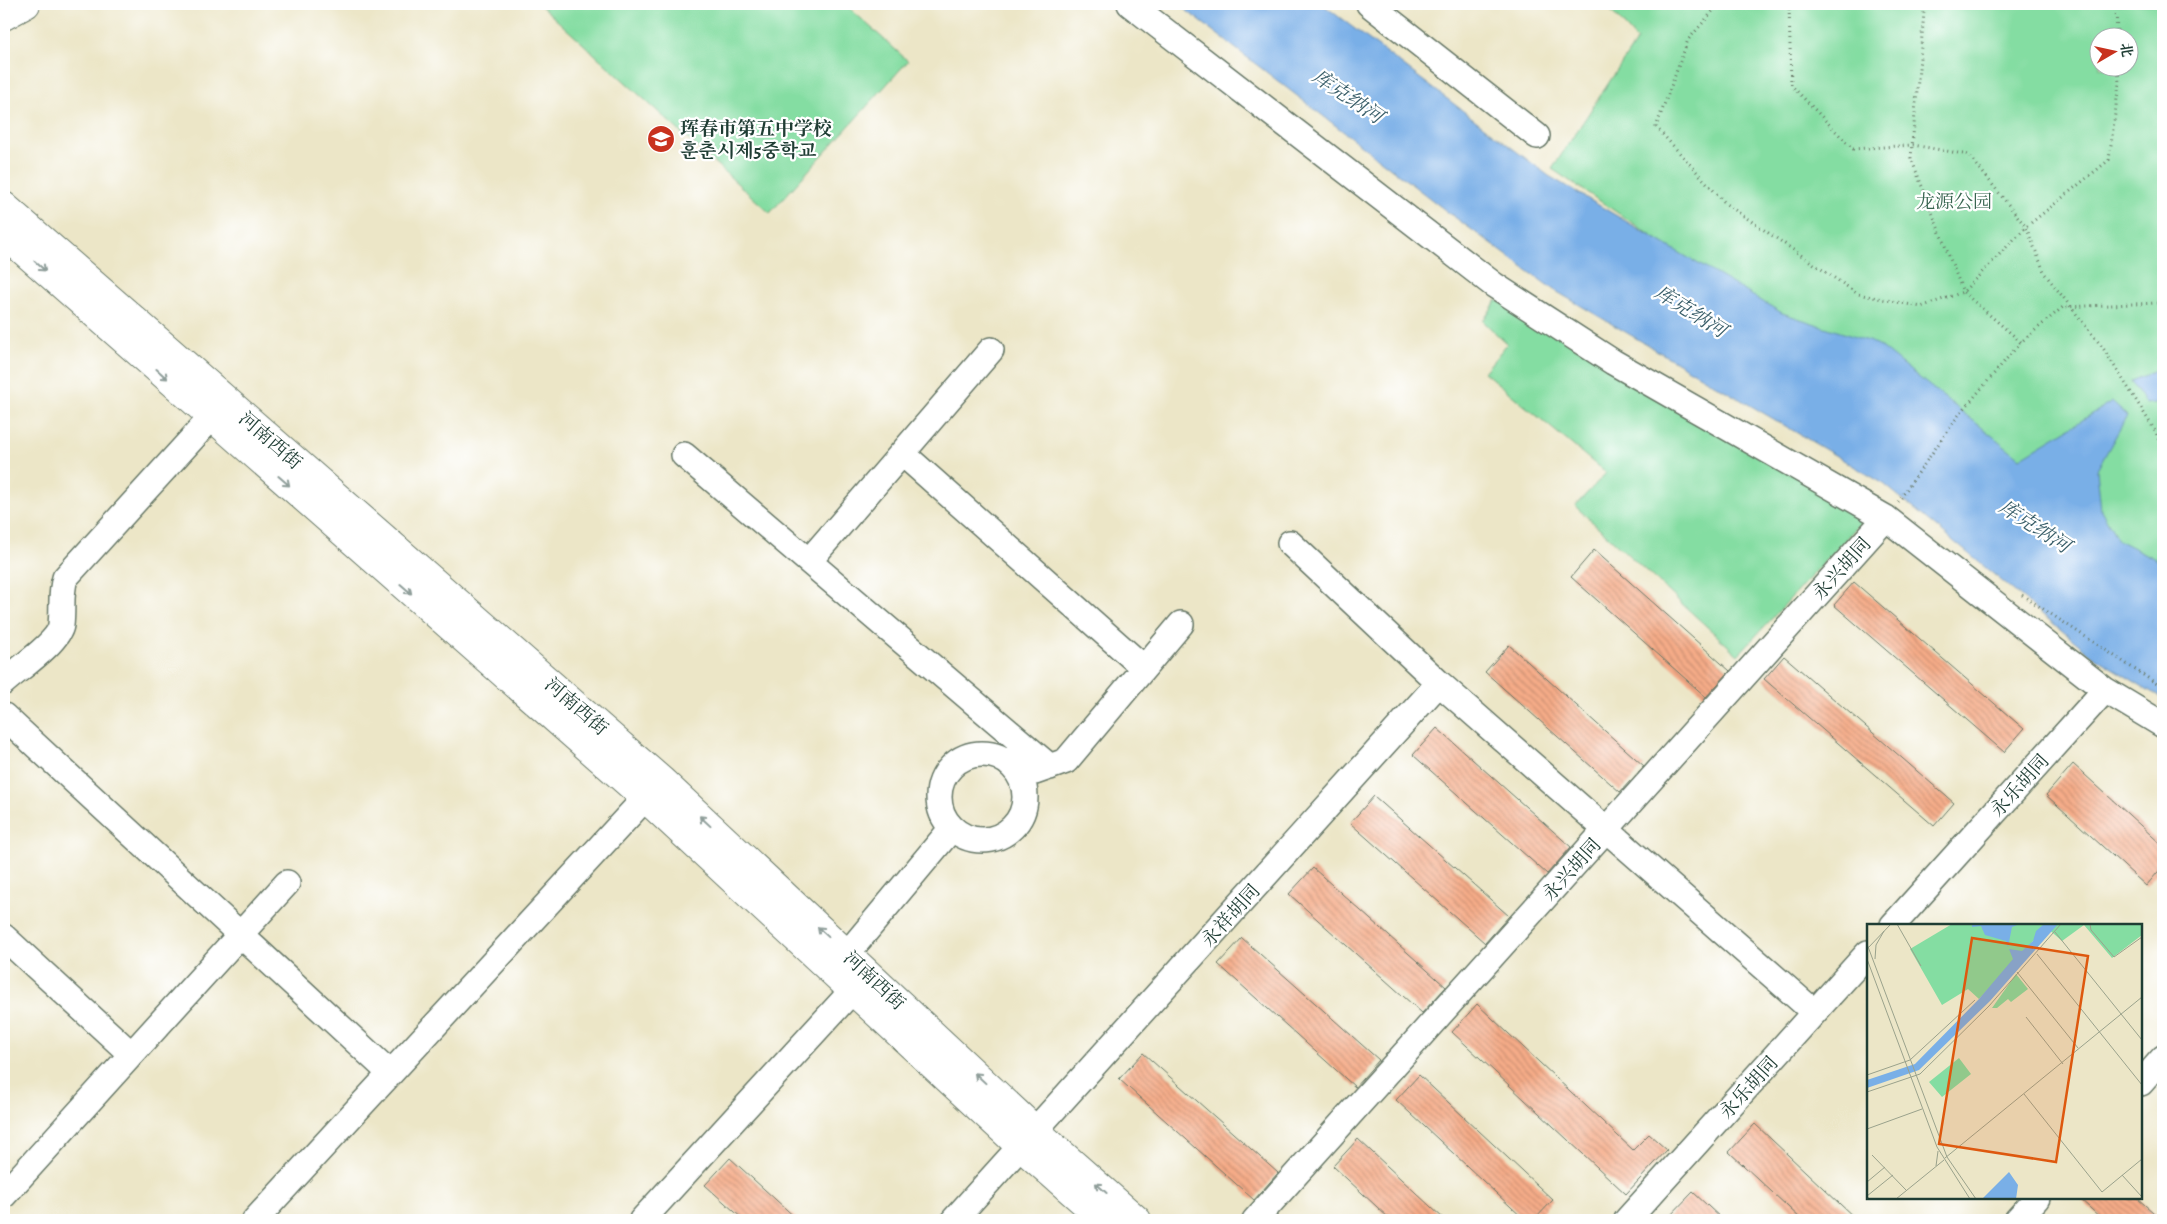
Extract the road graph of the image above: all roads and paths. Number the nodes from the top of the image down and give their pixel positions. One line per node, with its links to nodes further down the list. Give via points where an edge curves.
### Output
1 (26, 4): 8 (main road)
2 (1130, 4): 25 (street, via 1494,285 1613,362)
3 (1369, 4): 11 (street)
4 (1719, 4): 16 (path, via 1688,40 1656,127 1726,204 1858,294 1921,307)
5 (1789, 4): 12 (path, via 1792,85 1853,149)
6 (1929, 4): 12 (path, via 1924,12)
7 (2116, 4): 9 (path)
8 (4, 16)
9 (2117, 28)
10 (2119, 78): 14 (path, via 2108,160)
11 (1537, 136)
12 (1913, 145): 14 (path, via 1969,155); 16 (path, via 1912,158)
13 (4, 206): 39 (main road, 河南西街)
14 (2026, 227): 16 (path); 18 (path, via 2045,274)
15 (4, 234): 21 (main road, 河南西街, one-way to 21)
16 (1963, 292): 19 (path)
17 (2163, 298): 18 (path, via 2157,303)
18 (2070, 306): 19 (path, via 2063,307); 23 (path, via 2103,348 2156,432)
19 (2021, 342): 25 (path, via 1958,416)
20 (991, 350): 22 (street)
21 (211, 418): 31 (street, via 65,578 61,591 61,627 56,638); 39 (main road, 河南西街, one-way to 39)
22 (902, 453): 27 (street); 30 (street)
23 (2163, 454)
24 (684, 455): 27 (street)
25 (1892, 511): 34 (street); 41 (street, 永兴胡同)
26 (1290, 543): 32 (street)
27 (809, 561): 37 (street)
28 (2016, 591): 33 (path)
29 (1181, 624): 30 (street)
30 (1144, 668): 37 (street, via 1066,761)
31 (4, 682)
32 (1439, 683): 41 (street); 54 (street, 永祥胡同)
33 (2163, 688)
34 (2105, 690): 36 (street); 43 (street, 永乐胡同)
35 (4, 716): 44 (street)
36 (2163, 725)
37 (1050, 767): 38 (street)
38 (1021, 778): 40 (street, via 1025,807 1020,820 999,838 971,840); 40 (street, via 1012,766 986,754 971,755 957,762 940,785 941,813)
39 (653, 789): 46 (main road, 河南西街, one-way to 39); 48 (main road, 河南西街); 52 (street)
40 (952, 828): 46 (street)
41 (1606, 830): 49 (street); 62 (street, 永兴胡同)
42 (287, 883): 44 (street)
43 (1894, 924)
44 (240, 934): 50 (street); 52 (street)
45 (4, 937): 50 (street)
46 (847, 954): 54 (main road, 河南西街, one-way to 46)
47 (1867, 954): 49 (street, 永乐胡同)
48 (852, 991): 54 (main road, 河南西街); 58 (street)
49 (1814, 1012): 63 (street, 永乐胡同)
50 (130, 1054): 55 (street)
51 (2163, 1058): 53 (street)
52 (390, 1073): 57 (street)
53 (2142, 1082)
54 (1028, 1139): 59 (street, 永祥胡同); 60 (main road, 河南西街); 61 (main road, 河南西街, one-way to 54)
55 (4, 1195)
56 (2036, 1199): 64 (street)
57 (255, 1220)
58 (642, 1220)
59 (954, 1220)
60 (1104, 1220)
61 (1137, 1220)
62 (1255, 1220)
63 (1627, 1220)
64 (2017, 1220)

